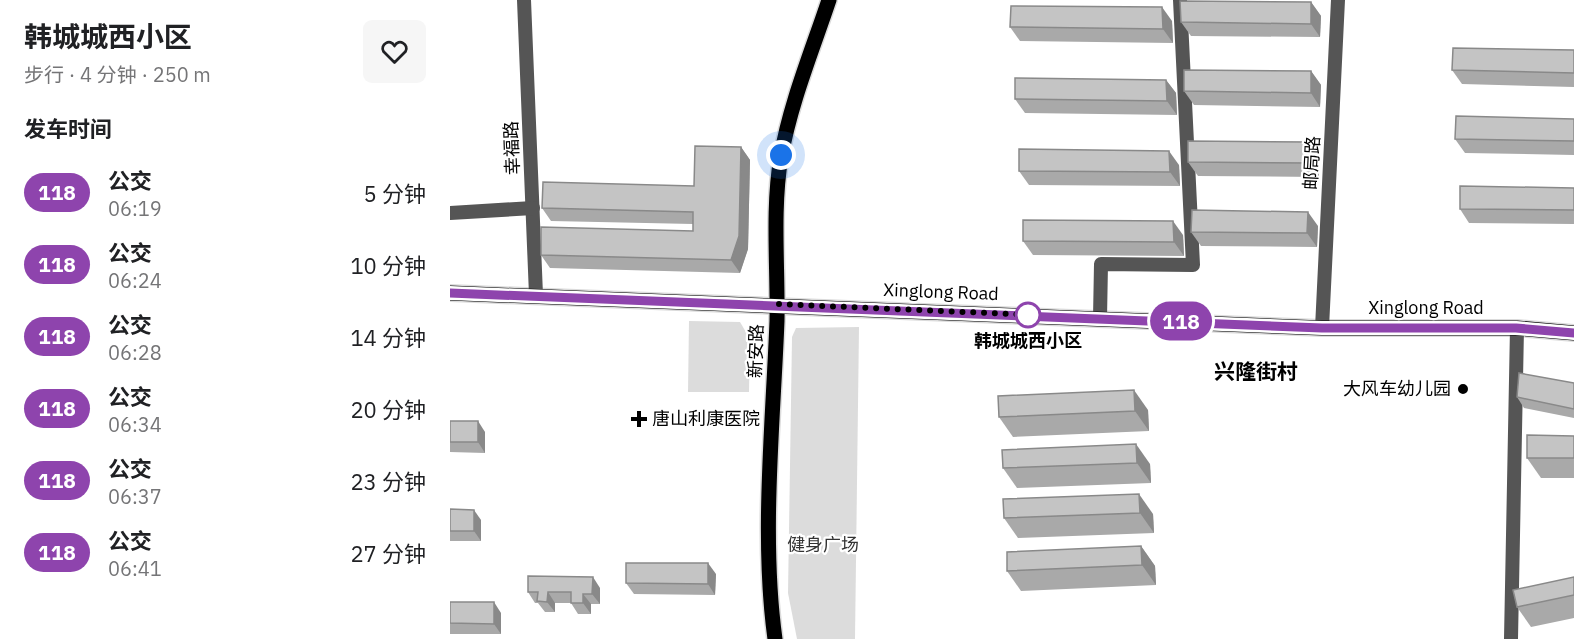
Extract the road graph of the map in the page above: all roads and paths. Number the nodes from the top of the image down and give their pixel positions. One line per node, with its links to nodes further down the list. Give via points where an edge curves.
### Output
1 (524, 0): 6 (street, 幸福路)
2 (819, 0): 10 (main road, 新安路, via 785,103 770,173)
3 (829, 0): 10 (main road, 新安路, via 781,155)
4 (1180, 0): 11 (street, via 1193,266 1101,264)
5 (1338, 0): 12 (street, 邮局路)
6 (533, 208): 7 (street); 9 (street, 幸福路)
7 (450, 213)
8 (450, 292): 9 (main road, Xinglong Road)
9 (536, 295): 10 (main road, Xinglong Road)
10 (774, 304): 11 (main road, Xinglong Road); 15 (main road, 新安路, via 761,575); 16 (main road, 新安路, via 769,578)
11 (1100, 318): 12 (main road, Xinglong Road)
12 (1322, 328): 13 (main road, Xinglong Road)
13 (1516, 328): 14 (main road, Xinglong Road); 17 (street)
14 (1574, 333)
15 (767, 639)
16 (776, 639)
17 (1511, 639)

